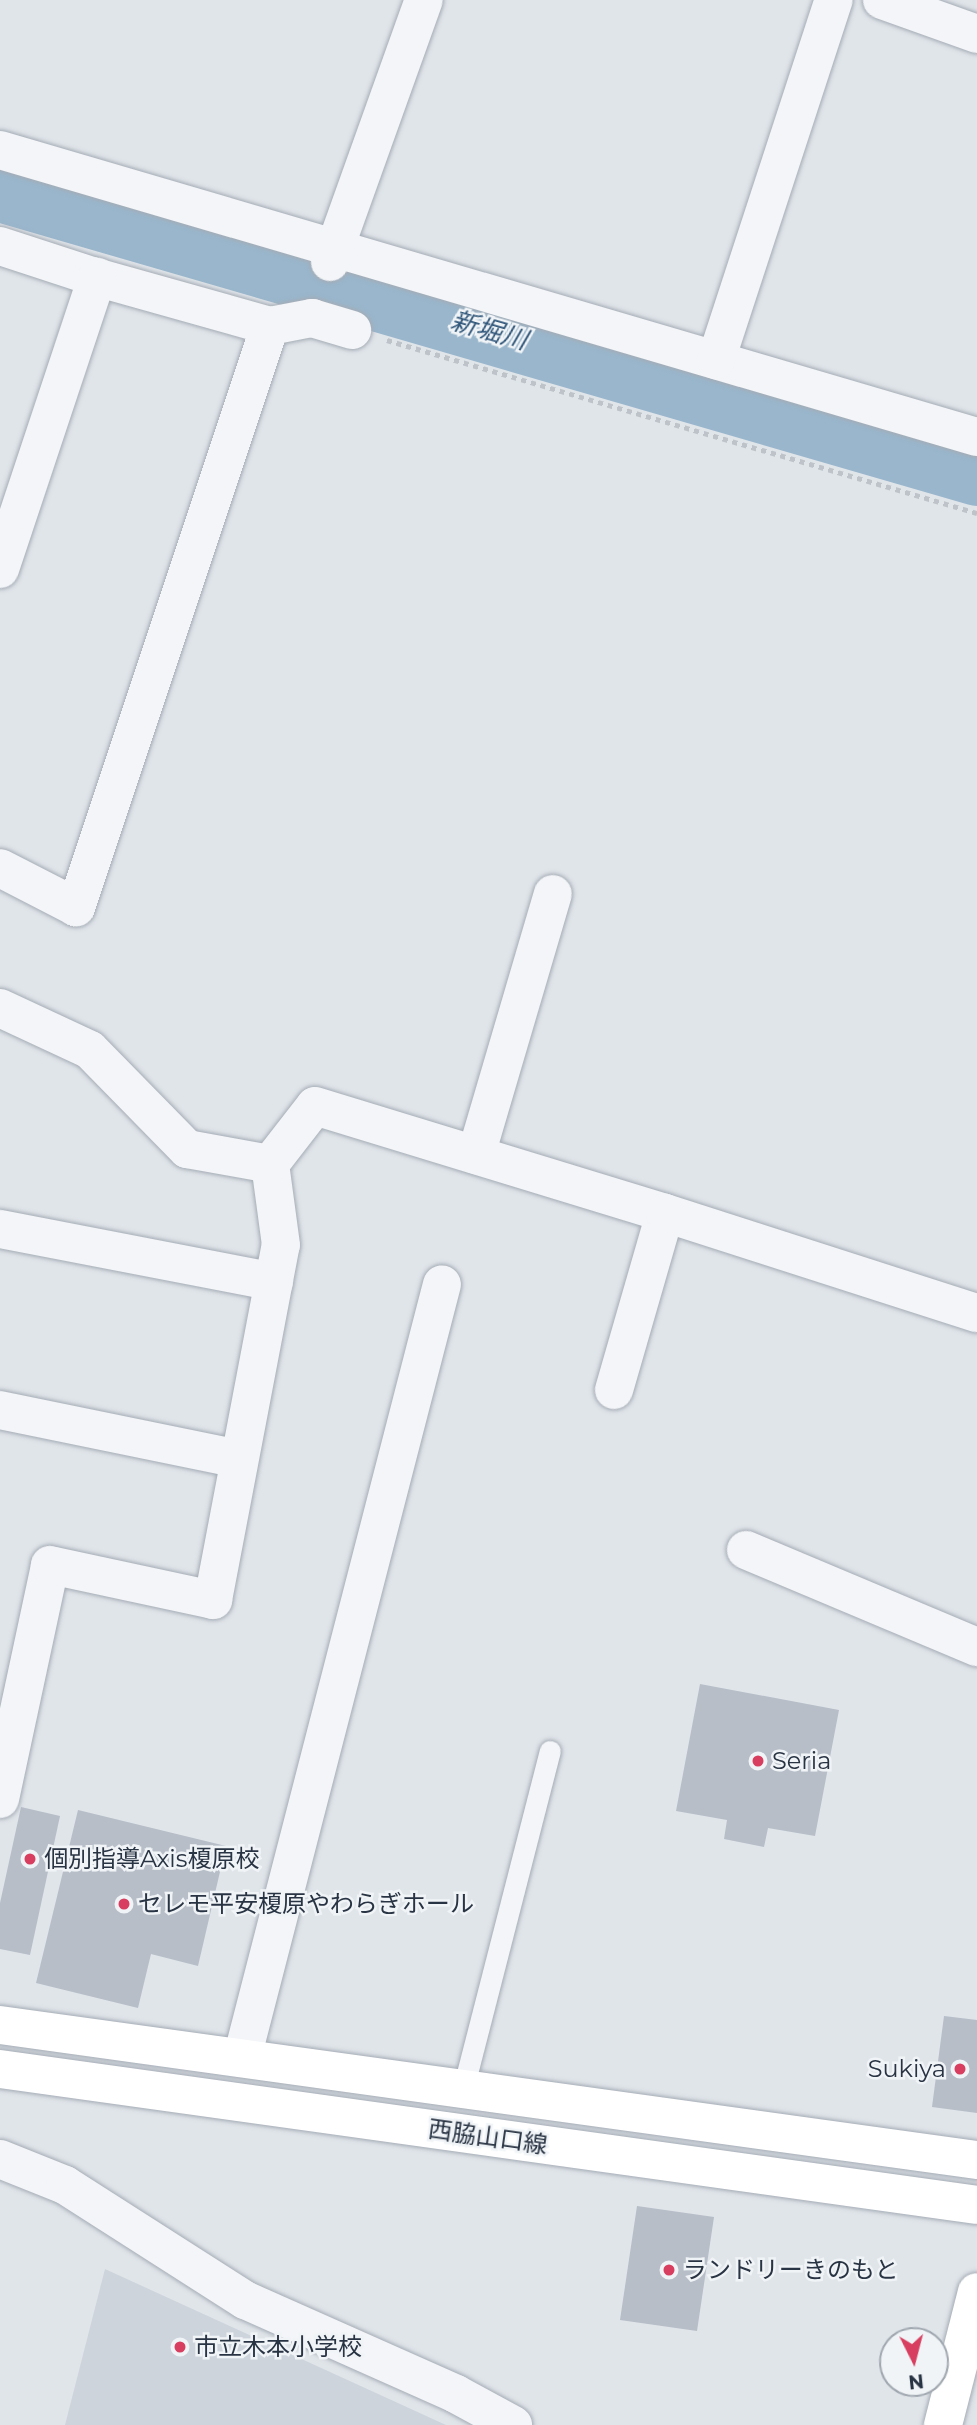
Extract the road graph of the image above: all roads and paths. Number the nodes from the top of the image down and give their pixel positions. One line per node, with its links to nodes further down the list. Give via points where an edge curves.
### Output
1 (424, 0): 7 (street)
2 (834, 0): 11 (street)
3 (882, 0): 4 (street)
4 (977, 34)
5 (0, 150): 7 (street)
6 (0, 246): 8 (street)
7 (332, 255): 11 (street)
8 (97, 277): 9 (street); 14 (street)
9 (270, 326): 10 (street, via 314,313); 15 (street, via 76,906)
10 (352, 330): 13 (path)
11 (716, 360): 12 (street)
12 (977, 437)
13 (977, 513)
14 (0, 569)
15 (0, 868)
16 (553, 894): 18 (street)
17 (0, 1008): 19 (street, via 90,1050 187,1149)
18 (475, 1155): 19 (street, via 315,1106); 20 (street)
19 (270, 1164): 22 (street, via 281,1245)
20 (665, 1213): 24 (street); 25 (street)
21 (0, 1229): 22 (street)
22 (274, 1282): 27 (street)
23 (442, 1284): 33 (street)
24 (977, 1313)
25 (614, 1390)
26 (0, 1410): 27 (street)
27 (238, 1459): 31 (street, via 212,1600 50,1565)
28 (746, 1550): 29 (street)
29 (977, 1647)
30 (550, 1751): 35 (lane)
31 (0, 1799)
32 (0, 2025): 33 (street, 西脇山口線)
33 (242, 2058): 35 (street, 西脇山口線)
34 (0, 2069): 38 (street, 西脇山口線)
35 (463, 2089): 37 (street, 西脇山口線)
36 (0, 2159): 40 (street, via 65,2185 245,2300 456,2394)
37 (977, 2160)
38 (977, 2205)
39 (977, 2292): 41 (street)
40 (513, 2425)
41 (943, 2425)

